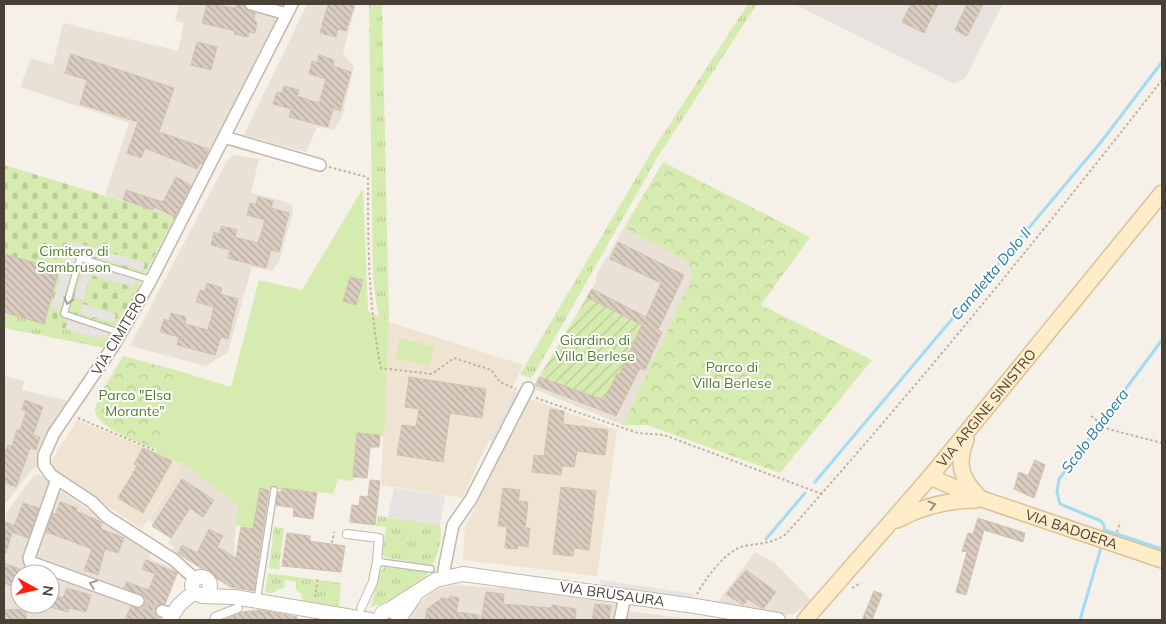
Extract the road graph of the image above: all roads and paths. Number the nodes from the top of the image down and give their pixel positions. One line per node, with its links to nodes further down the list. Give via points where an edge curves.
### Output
1 (251, 4): 2 (street, VIA CIMITERO)
2 (290, 9): 4 (street, VIA CIMITERO)
3 (1162, 80): 18 (path, via 1066,201)
4 (224, 137): 5 (street); 7 (street, VIA CIMITERO)
5 (320, 165): 9 (path, via 368,179 372,325 381,368 432,374 454,358 491,370 500,382)
6 (1162, 192): 12 (main road, VIA ARGINE SINISTRO)
7 (151, 280): 8 (street, VIA CIMITERO); 8 (lane, one-way to 8, via 80,258 64,314)
8 (121, 333): 16 (street, VIA CIMITERO, via 48,443 44,465)
9 (527, 391): 18 (path, via 638,433 664,435); 30 (street, via 471,499 455,522)
10 (1091, 416): 13 (path, via 1106,428)
11 (76, 417): 14 (path)
12 (971, 428): 15 (main road, VIA ARGINE SINISTRO); 19 (main road, via 959,467 969,486)
13 (1162, 443)
14 (156, 451)
15 (930, 477): 19 (main road, VIA BADOERA); 21 (main road, VIA ARGINE SINISTRO)
16 (57, 479): 31 (street, VIA CIMITERO, via 92,502 107,517 174,560); 34 (street, one-way to 16, via 30,562)
17 (274, 490): 33 (lane)
18 (822, 494): 37 (path, via 780,539 743,546 730,553 697,592)
19 (982, 500): 21 (main road, VIA BADOERA, one-way to 19, via 928,505); 26 (main road, VIA BADOERA)
20 (1120, 522): 22 (path)
21 (888, 525): 44 (main road, VIA ARGINE SINISTRO)
22 (1118, 528)
23 (334, 532): 25 (path)
24 (347, 534): 27 (street, via 379,538)
25 (332, 543)
26 (1162, 560)
27 (378, 562): 28 (lane); 39 (street)
28 (431, 569)
29 (318, 577): 36 (path)
30 (445, 577): 32 (street, VIA BRUSAURA, via 471,575); 40 (street, VIA BRUSAURA, via 402,600)
31 (200, 587): 35 (street, VIA BRUSAURA); 38 (street)
32 (625, 596): 37 (street, VIA BRUSAURA); 42 (street)
33 (257, 600): 35 (street, VIA BRUSAURA); 39 (street, VIA BRUSAURA)
34 (138, 601)
35 (236, 602): 41 (street)
36 (314, 604)
37 (695, 606): 43 (street, VIA BRUSAURA)
38 (168, 615)
39 (364, 615): 40 (street, VIA BRUSAURA)
40 (390, 616)
41 (214, 620)
42 (620, 620)
43 (778, 620)
44 (805, 620)

